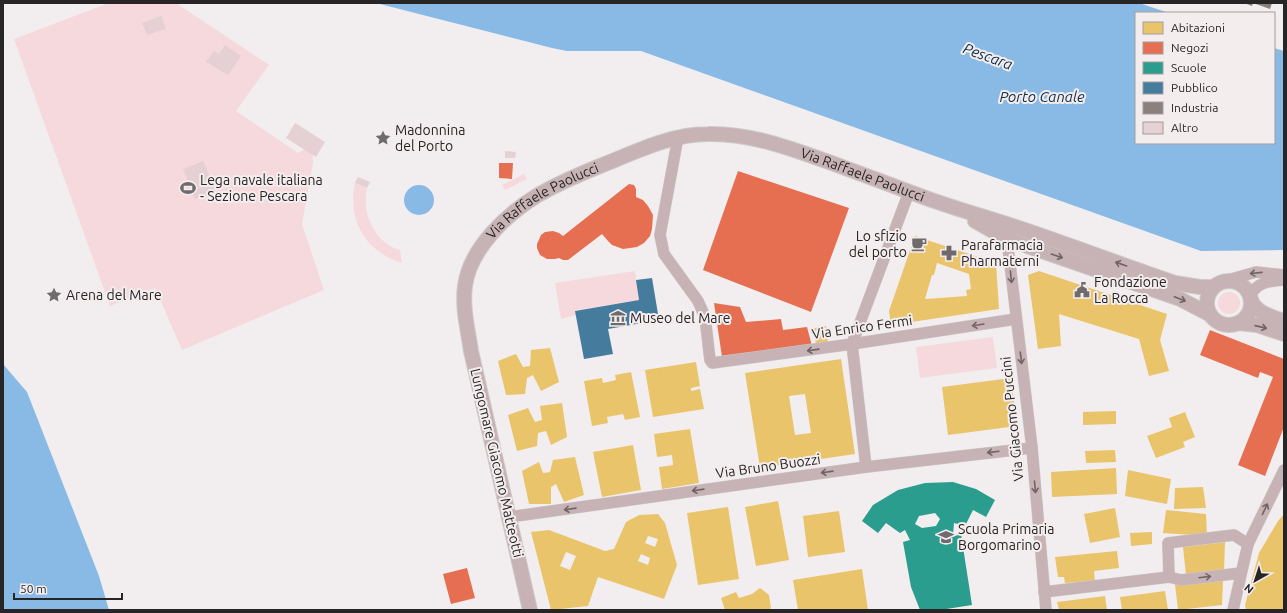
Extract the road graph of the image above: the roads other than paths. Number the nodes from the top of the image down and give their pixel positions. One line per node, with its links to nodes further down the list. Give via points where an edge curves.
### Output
1 (678, 137): 2 (street, Via Raffaele Paolucci, via 708,134 758,140 800,151); 10 (street, Via Raffaele Paolucci, via 636,151 546,190 515,212 495,230 471,263 465,285); 15 (street, Via Enrico Fermi, one-way to 1, via 712,363 704,317 698,301 664,254 660,235)
2 (909, 192): 3 (street, Via Raffaele Paolucci); 15 (street)
3 (1010, 232): 7 (street, Via Raffaele Paolucci, one-way to 3, via 1175,283); 9 (street, Via Raffaele Paolucci, one-way to 9, via 1180,299); 11 (street, Via Giacomo Puccini, one-way to 11)
4 (1284, 275): 5 (street, one-way to 5, via 1256,272)
5 (1228, 280): 7 (street); 8 (street, via 1242,285)
6 (1284, 280): 8 (street, via 1261,284 1254,289)
7 (1212, 287): 9 (street, via 1206,300)
8 (1250, 298): 12 (street, via 1259,310); 13 (street, via 1251,305 1247,316)
9 (1209, 314): 13 (street, via 1222,324)
10 (465, 316): 19 (street, Lungomare Giacomo Matteotti)
11 (1016, 319): 15 (street, Via Enrico Fermi, one-way to 15); 16 (street, Via Giacomo Puccini, one-way to 16)
12 (1284, 321)
13 (1238, 323): 14 (street, one-way to 14, via 1257,325)
14 (1284, 334)
15 (852, 344): 17 (street)
16 (1032, 448): 17 (street, Via Bruno Buozzi, one-way to 17); 23 (street, Via Giacomo Puccini, one-way to 23)
17 (866, 467): 19 (street, Via Bruno Buozzi, one-way to 19)
18 (1284, 470): 20 (street, one-way to 18)
19 (509, 517): 24 (street, Lungomare Giacomo Matteotti)
20 (1248, 544): 21 (street); 22 (street, via 1234,535 1168,543)
21 (1241, 572): 22 (street, one-way to 21, via 1181,580); 26 (street)
22 (1169, 578): 23 (street)
23 (1044, 592): 25 (street, Via Giacomo Puccini)
24 (530, 610)
25 (1046, 610)
26 (1233, 610)

